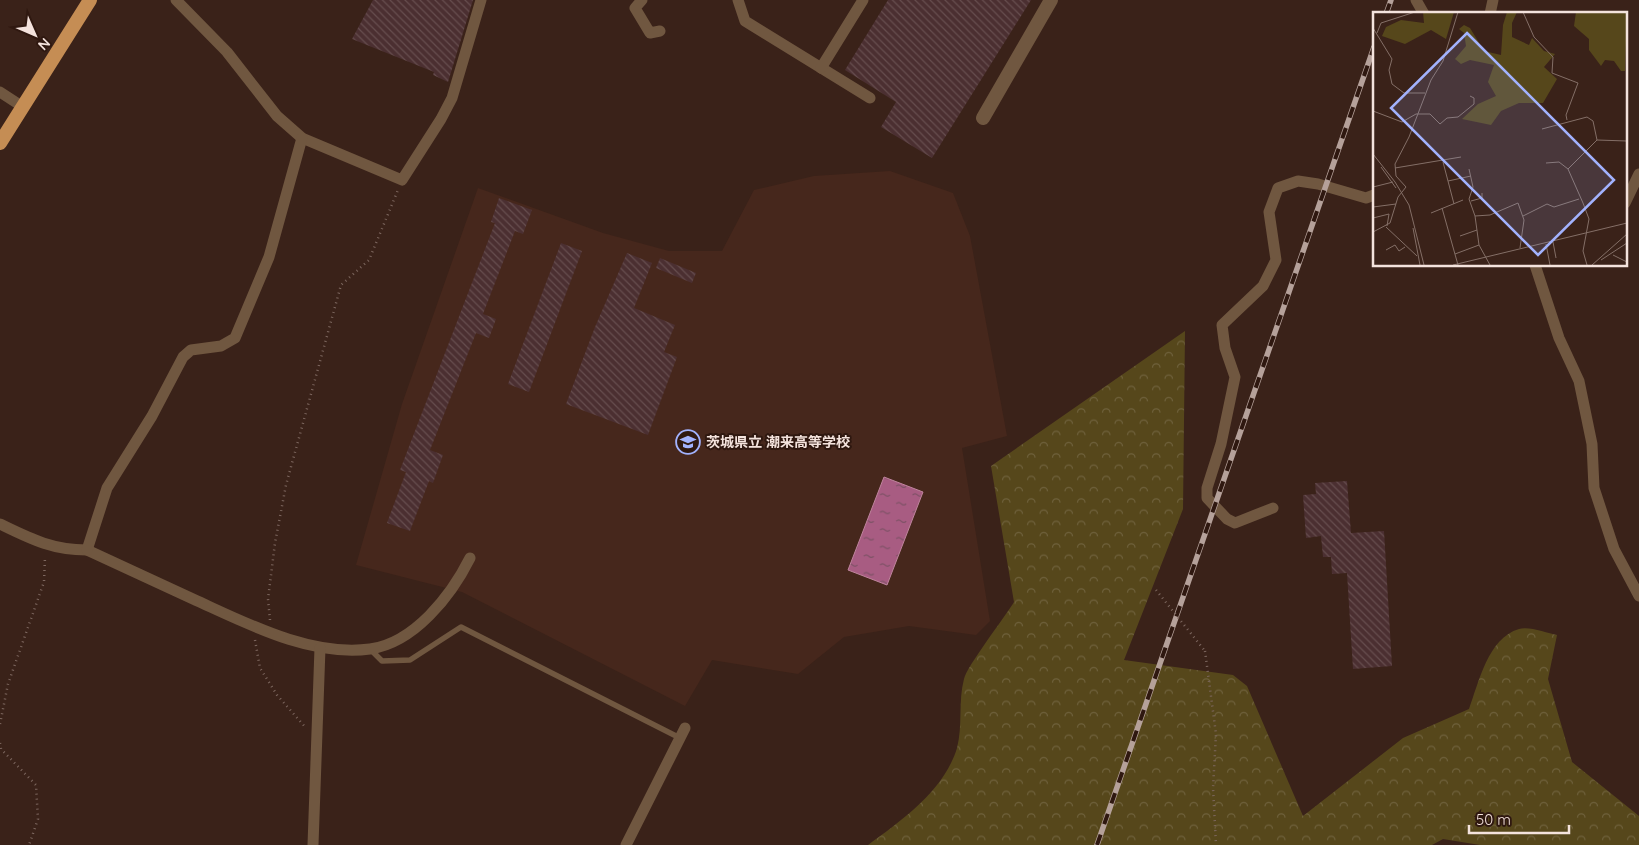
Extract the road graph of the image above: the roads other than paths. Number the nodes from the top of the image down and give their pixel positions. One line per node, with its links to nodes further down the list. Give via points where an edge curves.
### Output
1 (90, 0): 14 (highway)
2 (176, 0): 16 (street, via 227,52 277,116)
3 (481, 0): 16 (street, via 452,98 402,180)
4 (642, 0): 10 (street, via 635,8 650,33)
5 (738, 0): 11 (street, via 744,21)
6 (863, 0): 11 (street)
7 (1051, 0): 15 (street)
8 (1416, 0): 9 (street)
9 (1423, 12)
10 (660, 31)
11 (821, 68): 13 (street)
12 (0, 92): 14 (street)
13 (870, 98)
14 (22, 107): 17 (highway)
15 (983, 118)
16 (302, 138): 24 (street, via 269,257 235,338 221,346 191,350 183,357 108,488)
17 (0, 143)
18 (1639, 174): 20 (street)
19 (1373, 195): 22 (street, via 1366,198 1298,181 1278,188 1269,212 1276,260 1263,286 1222,325 1225,348 1235,377 1221,444 1206,488 1207,498 1235,523)
20 (1626, 201)
21 (1538, 267): 26 (street, via 1559,338 1579,381 1592,444 1594,488 1614,549)
22 (1273, 508)
23 (0, 524): 24 (street, via 45,545)
24 (87, 550): 27 (street, via 252,626)
25 (470, 558): 28 (street, via 432,612 403,638)
26 (1639, 596)
27 (320, 648): 28 (street); 30 (street)
28 (370, 649): 29 (lane, via 382,661 410,660 461,628)
29 (682, 733): 31 (street)
30 (313, 845)
31 (626, 845)

